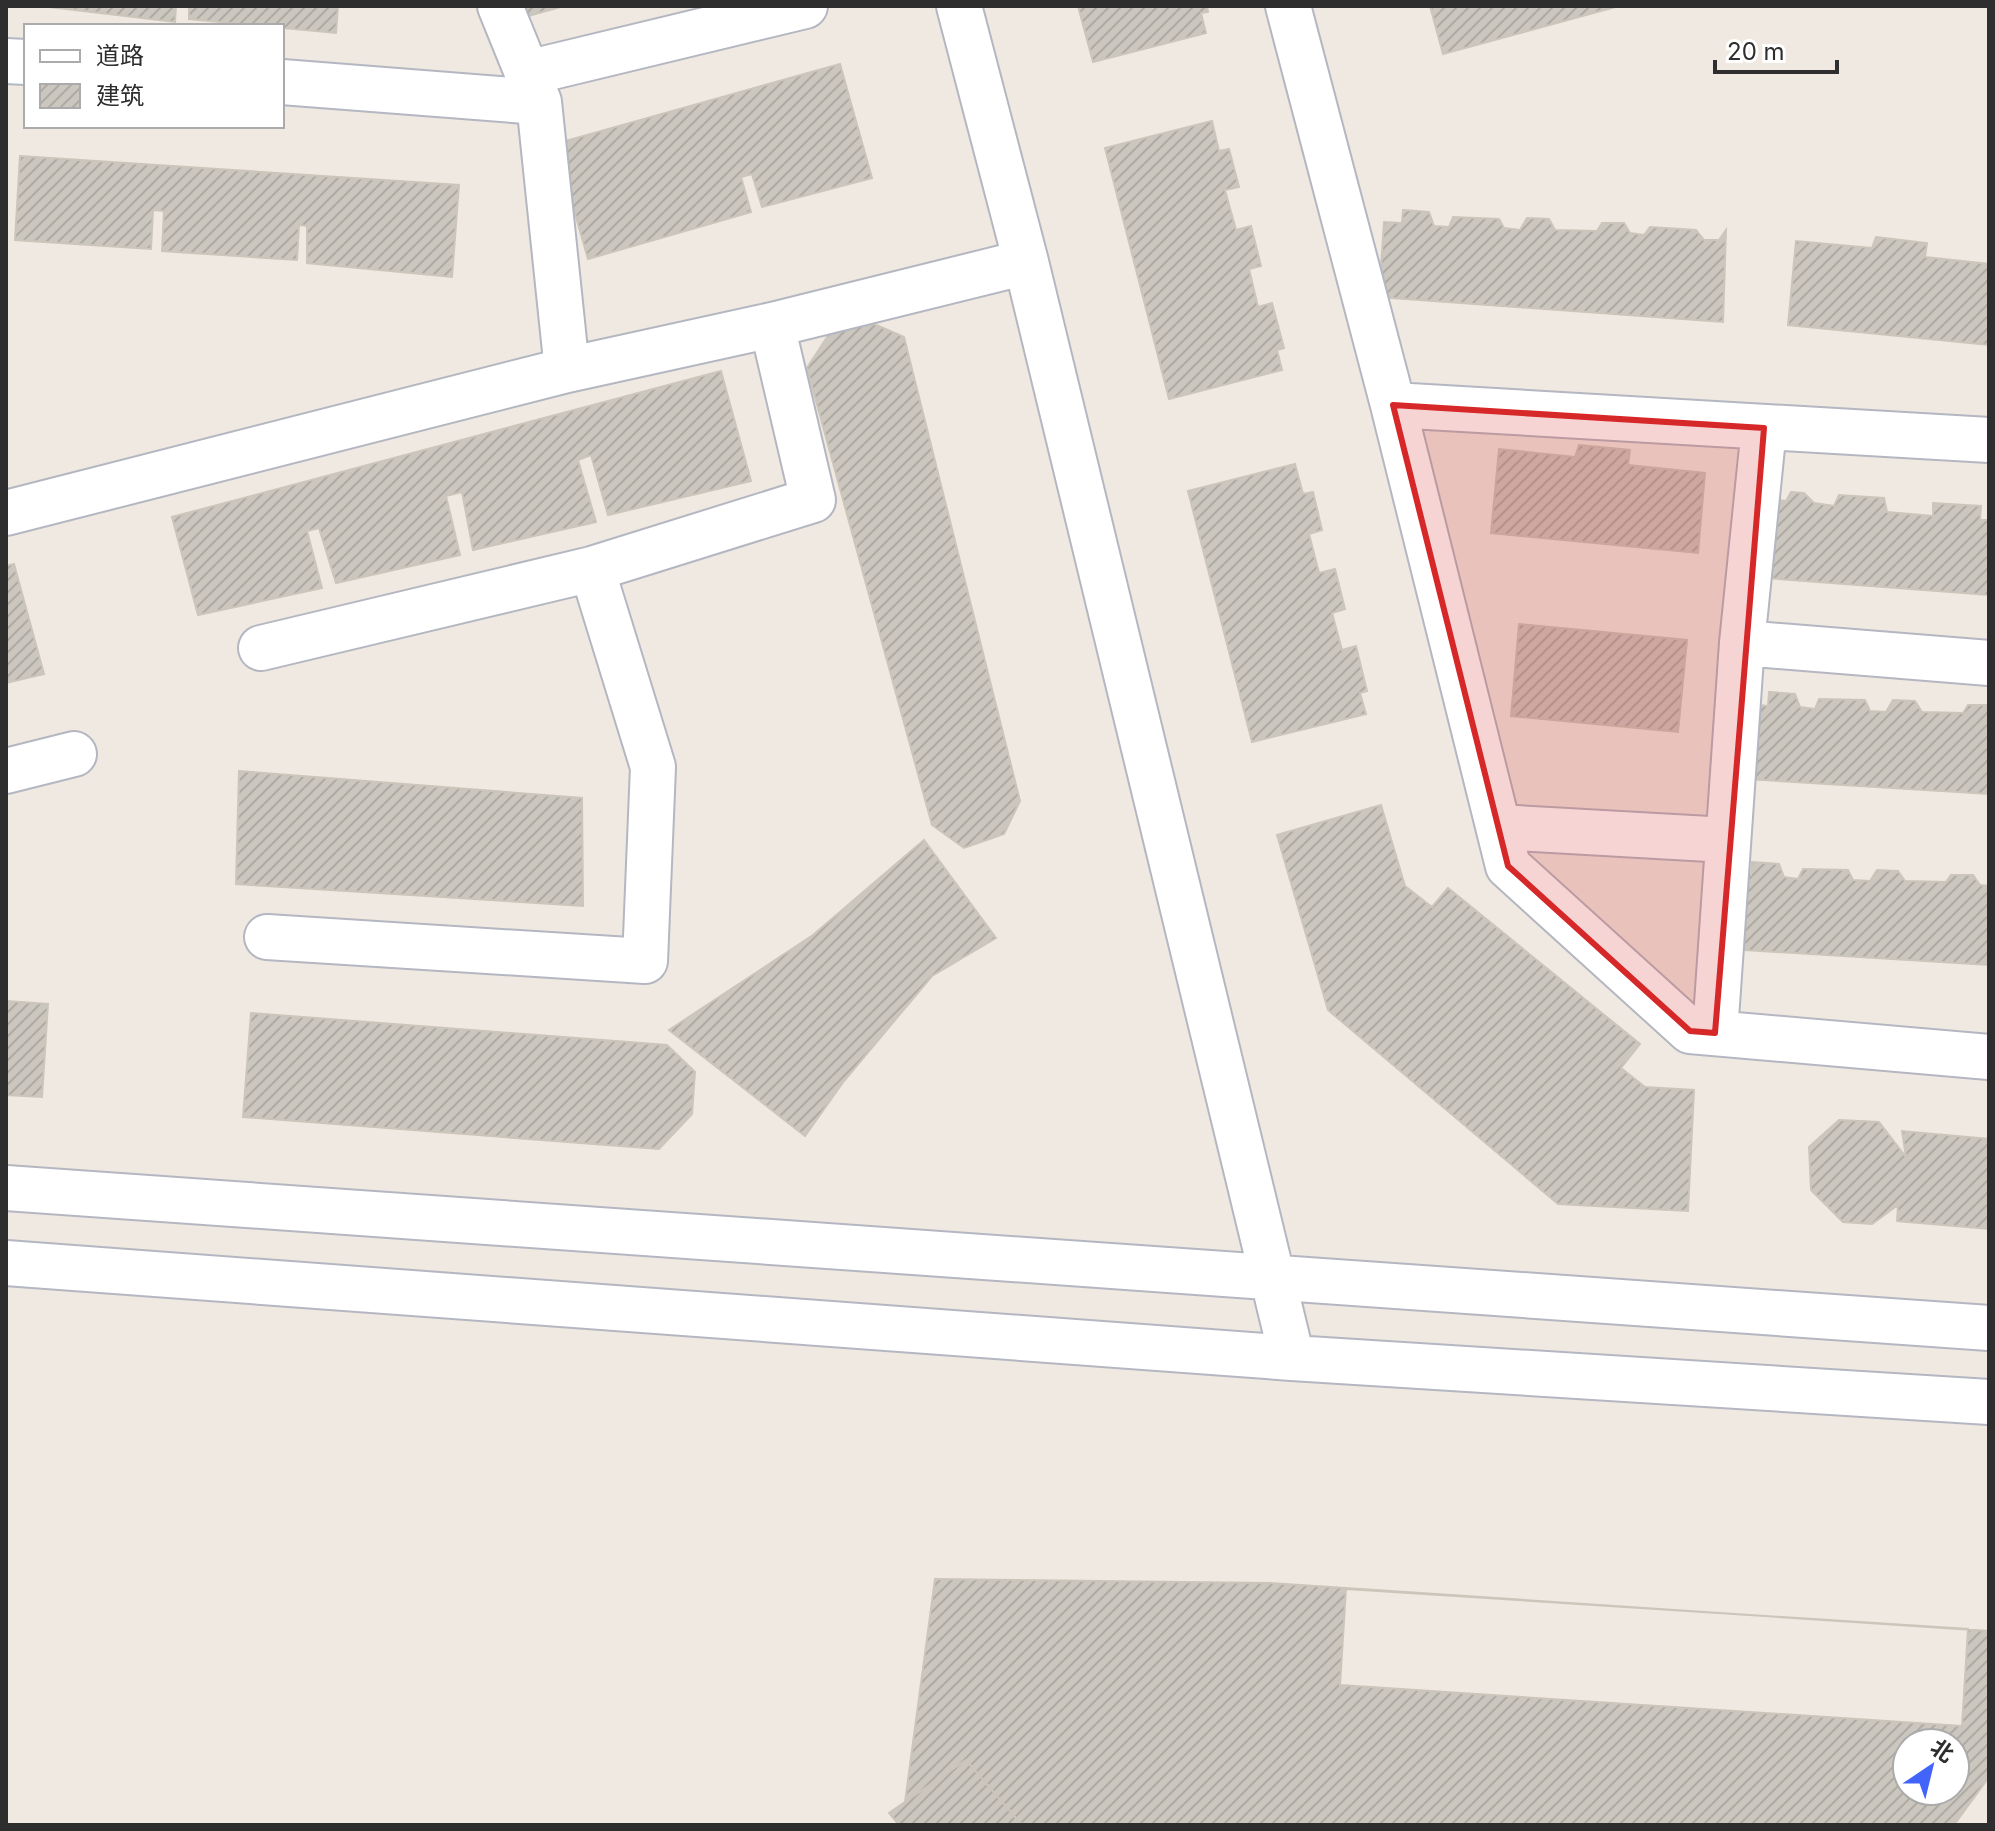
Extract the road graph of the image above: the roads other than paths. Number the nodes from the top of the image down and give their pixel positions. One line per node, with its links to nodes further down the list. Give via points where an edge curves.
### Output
1 (500, 6): 6 (street)
2 (805, 6): 6 (street)
3 (959, 6): 7 (street)
4 (1288, 6): 10 (street)
5 (284, 82): 6 (street)
6 (533, 87): 9 (street)
7 (1026, 262): 8 (street); 27 (street)
8 (772, 325): 9 (street); 14 (street, via 813,500)
9 (567, 370): 13 (street)
10 (1393, 405): 11 (street); 20 (street)
11 (1764, 428): 12 (street); 15 (street)
12 (1989, 440)
13 (6, 513)
14 (592, 569): 16 (street); 22 (street, via 653,767 645,961)
15 (1742, 643): 17 (street); 21 (street)
16 (261, 648)
17 (1989, 663)
18 (74, 754): 19 (street)
19 (6, 771)
20 (1499, 827): 21 (street); 23 (street, via 1508,866 1690,1031)
21 (1727, 840): 23 (street)
22 (267, 937)
23 (1715, 1033): 24 (street)
24 (1989, 1057)
25 (6, 1188): 27 (street)
26 (6, 1263): 29 (street)
27 (1273, 1278): 28 (street); 29 (street)
28 (1989, 1328)
29 (1292, 1358): 30 (street)
30 (1989, 1402)

